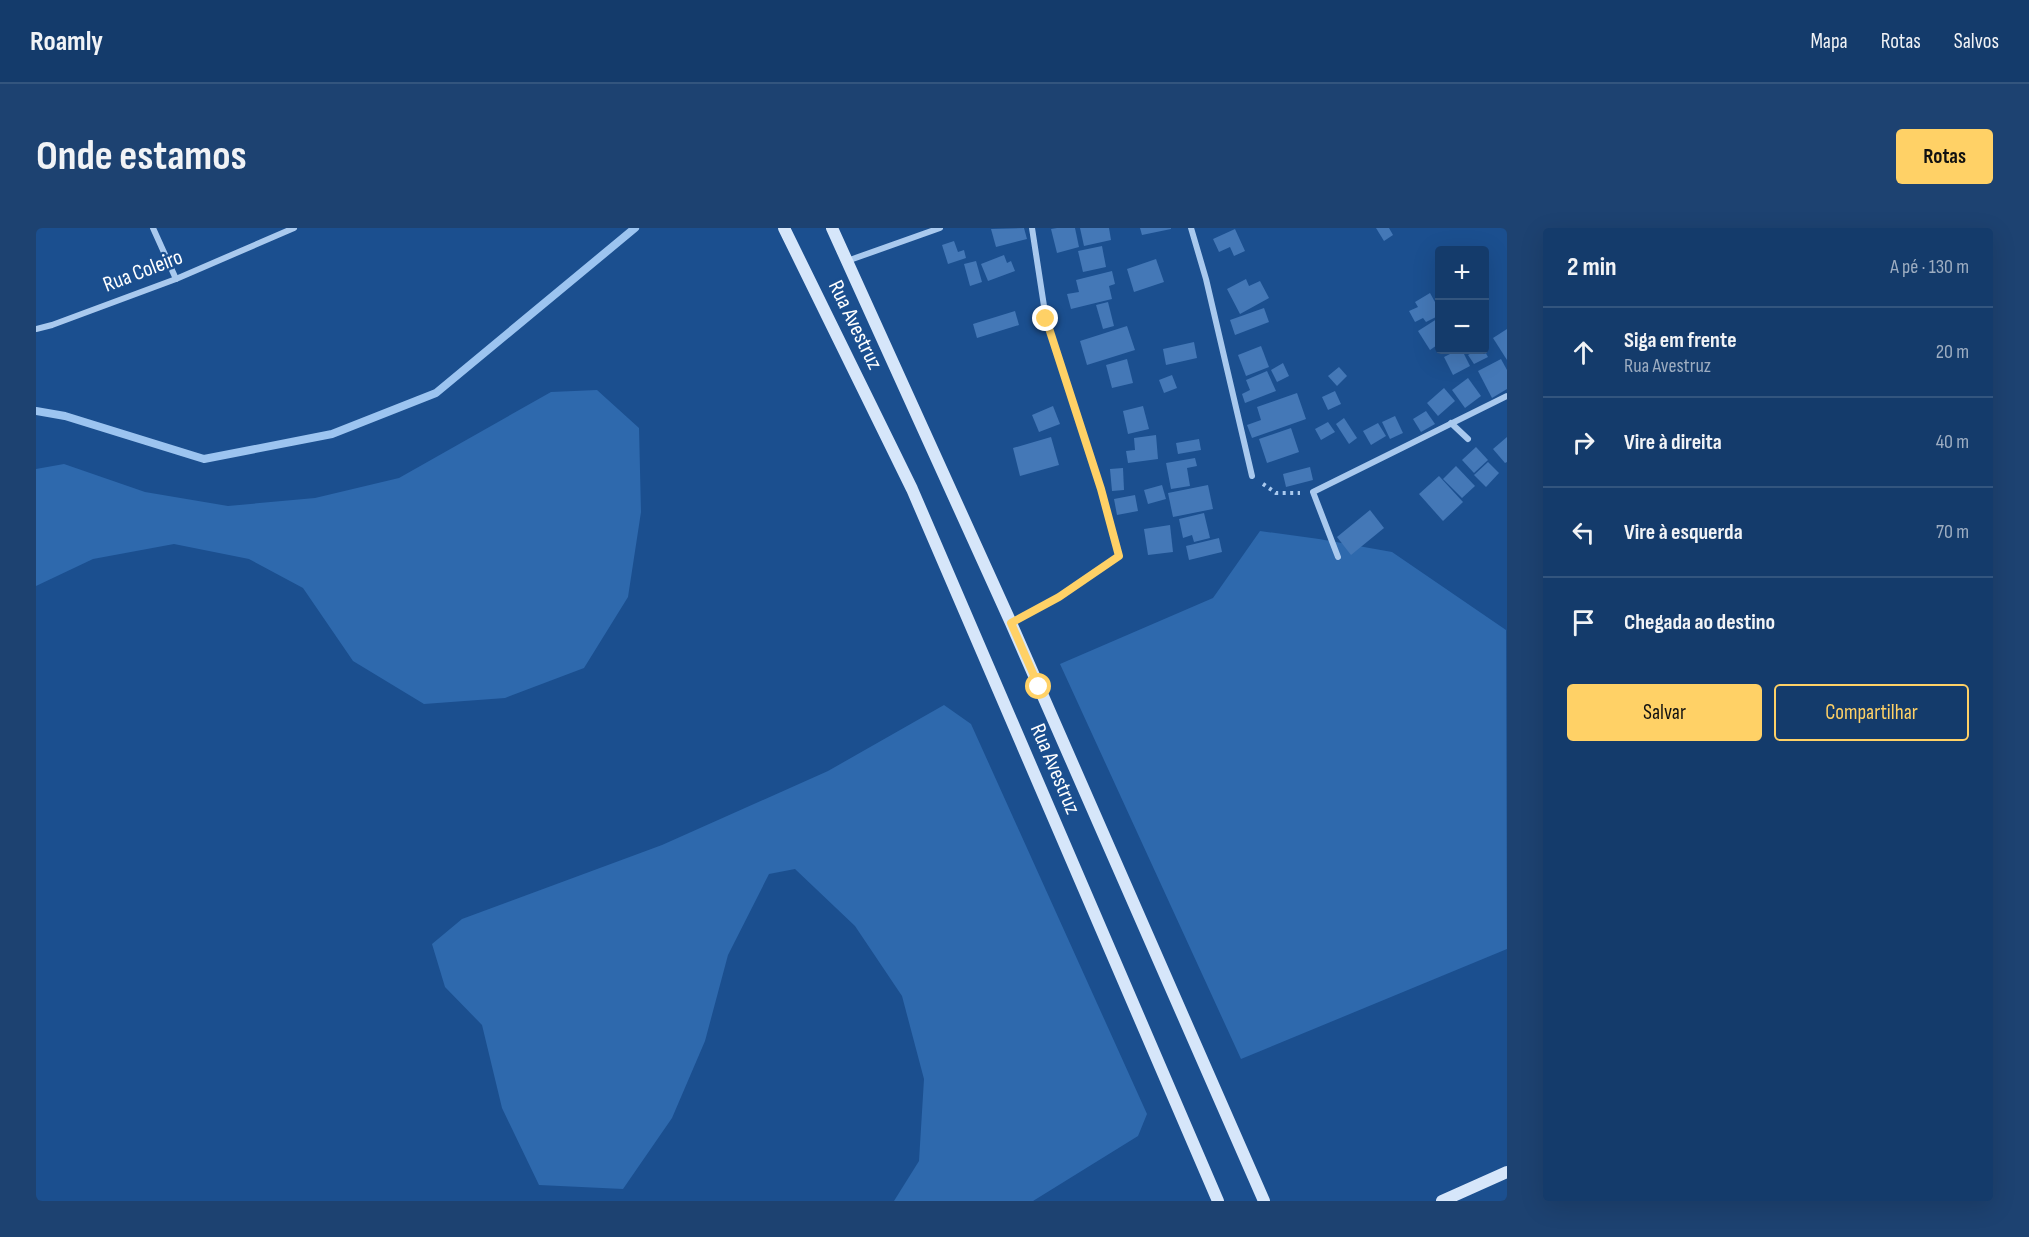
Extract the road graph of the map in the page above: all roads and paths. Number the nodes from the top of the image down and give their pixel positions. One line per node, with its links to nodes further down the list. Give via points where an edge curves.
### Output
1 (153, 228): 9 (street)
2 (294, 228): 9 (street, Rua Coleiro)
3 (784, 228): 20 (main road, Rua Avestruz, via 912,489)
4 (832, 228): 8 (main road, Rua Avestruz)
5 (940, 228): 8 (street)
6 (1032, 228): 16 (street, via 1046,319)
7 (1191, 228): 14 (street)
8 (847, 261): 18 (main road, Rua Avestruz)
9 (176, 279): 10 (street, Rua Coleiro)
10 (36, 329)
11 (1507, 396): 12 (street)
12 (1451, 423): 13 (street); 15 (street)
13 (1468, 439)
14 (1252, 476): 15 (path, via 1276,493)
15 (1313, 492): 17 (street)
16 (1119, 556): 18 (path, via 1059,597)
17 (1338, 557)
18 (1011, 623): 21 (main road, Rua Avestruz)
19 (1507, 1172): 22 (main road)
20 (1218, 1201)
21 (1264, 1201)
22 (1442, 1201)

